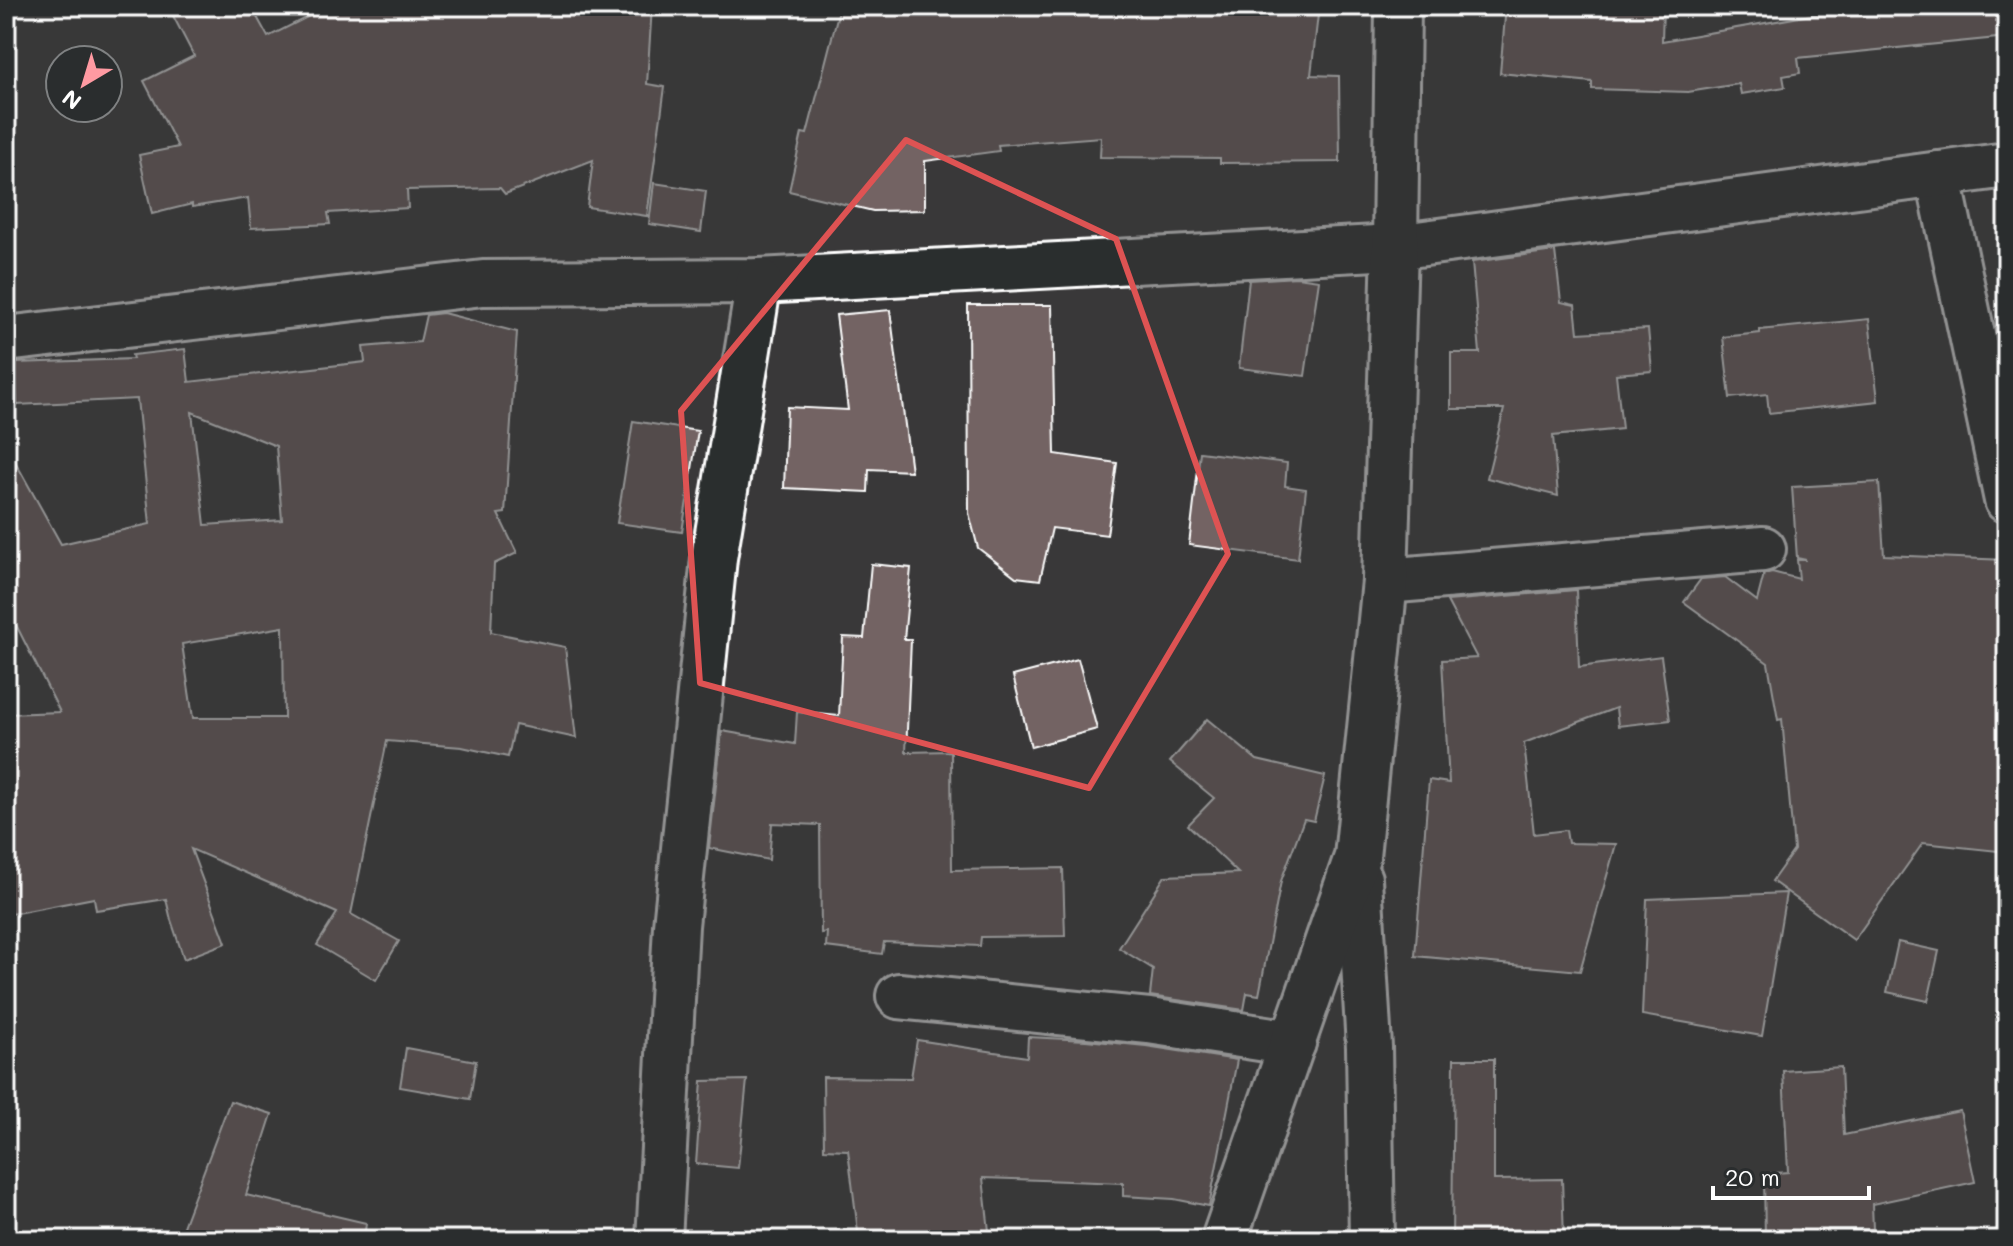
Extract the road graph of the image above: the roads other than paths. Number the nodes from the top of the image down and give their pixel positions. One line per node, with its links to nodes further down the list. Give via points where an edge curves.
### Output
1 (1398, 6): 4 (street)
2 (2007, 165): 3 (street)
3 (1938, 174): 4 (street); 7 (street)
4 (1395, 247): 5 (street); 9 (street)
5 (759, 281): 6 (street, via 483,283); 13 (street, via 714,558 676,926)
6 (6, 339)
7 (2007, 500)
8 (1763, 549): 9 (street)
9 (1385, 581): 10 (street)
10 (1357, 857): 12 (street); 15 (street, via 1369,1047)
11 (899, 996): 12 (street, via 1149,1021)
12 (1293, 1043): 14 (street)
13 (659, 1240)
14 (1224, 1240)
15 (1372, 1240)

